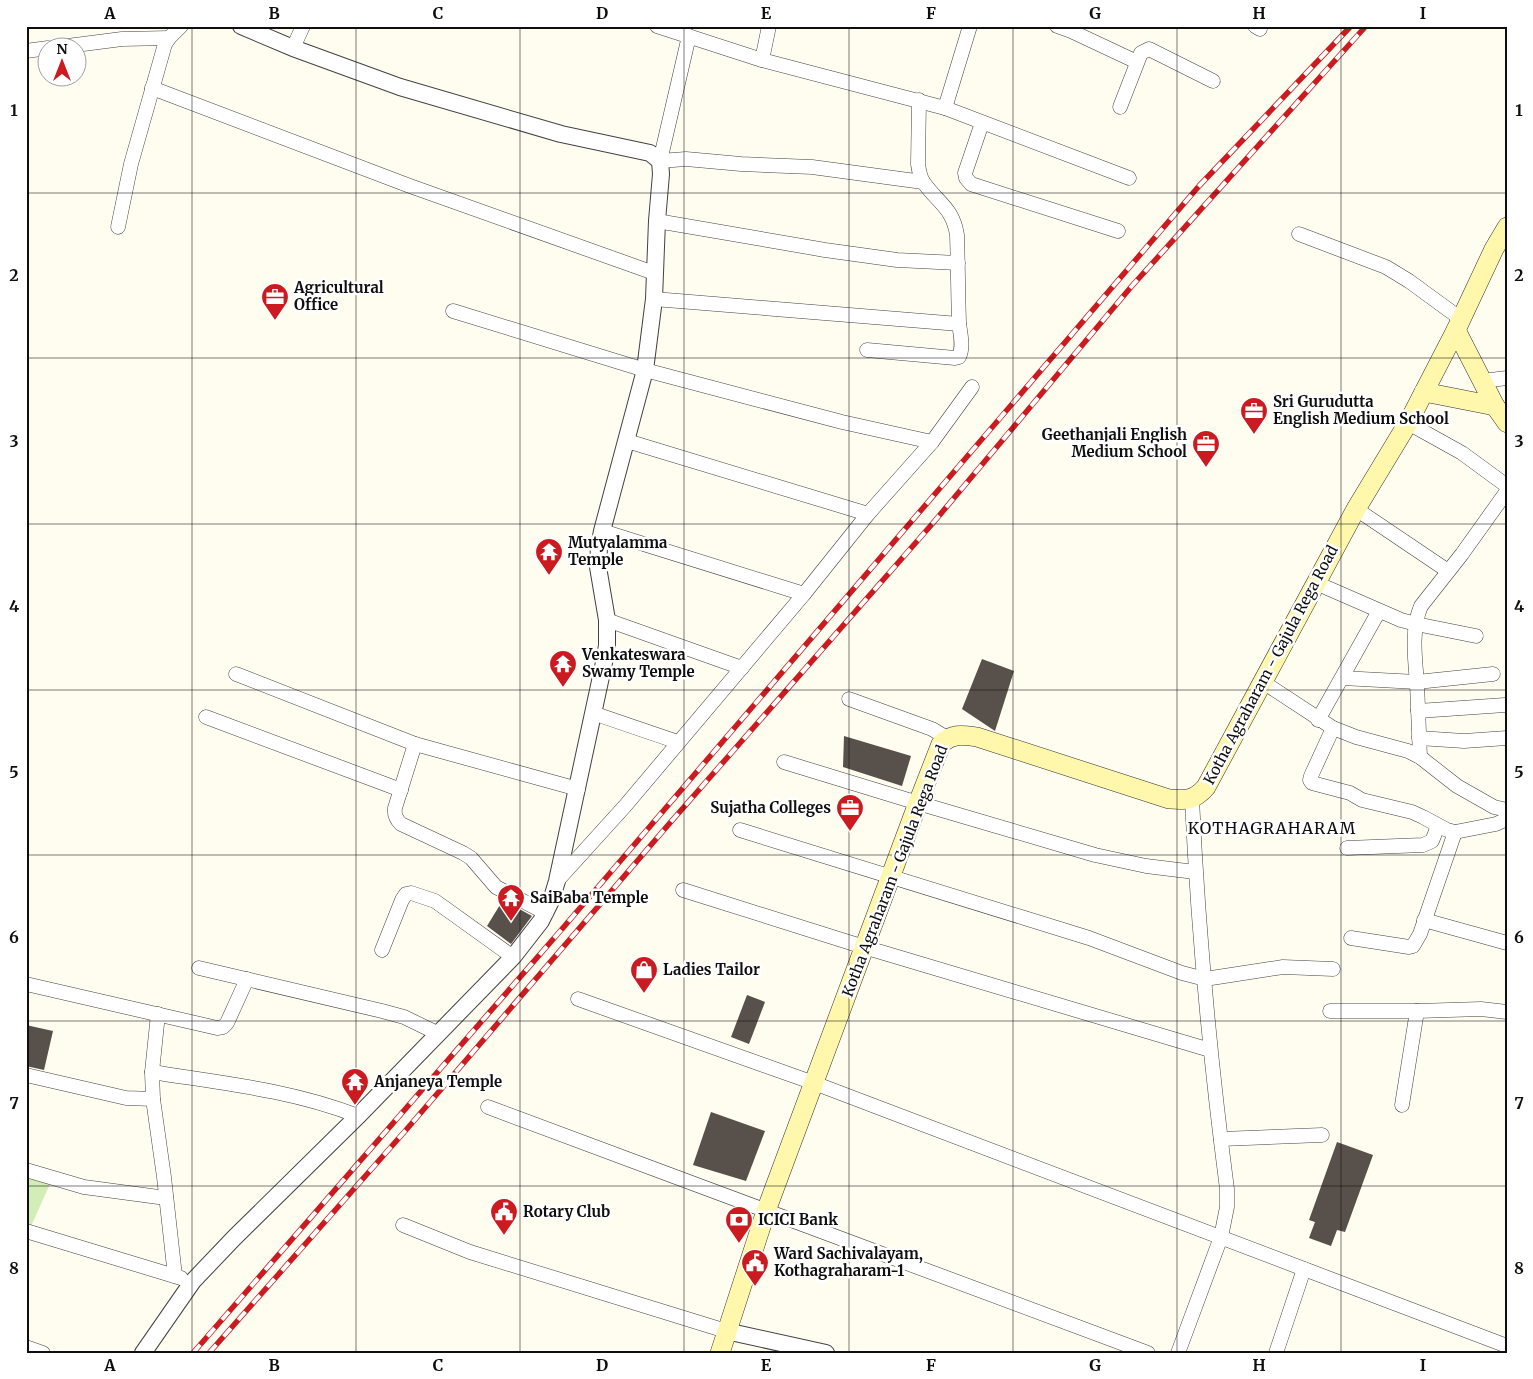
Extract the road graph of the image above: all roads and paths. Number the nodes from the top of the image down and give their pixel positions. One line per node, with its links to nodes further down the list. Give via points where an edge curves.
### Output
1 (181, 26): 9 (street)
2 (240, 26): 11 (street)
3 (303, 26): 11 (street)
4 (658, 26): 8 (street)
5 (769, 26): 12 (street)
6 (970, 26): 18 (street)
7 (1057, 26): 13 (street)
8 (688, 36): 12 (street); 20 (street)
9 (169, 38): 10 (street); 15 (street)
10 (88, 43)
11 (292, 48): 20 (street, via 400,88 561,134 650,153)
12 (762, 60): 16 (street)
13 (1137, 62): 14 (street, via 1141,53 1149,49); 17 (street)
14 (1213, 81)
15 (152, 88): 24 (street); 29 (street, via 410,186)
16 (918, 100): 18 (street); 22 (street, via 918,164)
17 (1120, 107)
18 (945, 108): 19 (street)
19 (982, 123): 21 (street); 26 (street, via 965,173 971,184)
20 (660, 161): 22 (street, via 686,159 812,167); 23 (street)
21 (1129, 178)
22 (924, 182): 28 (street, via 955,223)
23 (657, 221): 28 (street, via 825,250 897,260); 29 (street)
24 (118, 227)
25 (1507, 227): 33 (main road, Kotha Agraharam - Gajula Rega Road)
26 (1118, 231)
27 (1299, 234): 33 (street, via 1386,267 1409,281)
28 (958, 263): 32 (street)
29 (654, 273): 30 (street)
30 (654, 299): 32 (street); 35 (street)
31 (453, 311): 35 (street)
32 (959, 324): 34 (street, via 962,348 959,357)
33 (1458, 325): 37 (main road); 39 (main road, Kotha Agraharam - Gajula Rega Road)
34 (867, 350)
35 (645, 370): 42 (street); 43 (street, via 842,422)
36 (1507, 378): 37 (street)
37 (1482, 381): 40 (main road)
38 (972, 387): 43 (street)
39 (1424, 392): 40 (main road); 41 (main road, Kotha Agraharam - Gajula Rega Road)
40 (1503, 418)
41 (1408, 423): 44 (street, via 1462,453); 46 (main road, Kotha Agraharam - Gajula Rega Road)
42 (627, 441): 47 (street); 48 (street)
43 (932, 442): 47 (street)
44 (1507, 486)
45 (1507, 492): 49 (street)
46 (1356, 509): 49 (street); 50 (main road, Kotha Agraharam - Gajula Rega Road)
47 (868, 514): 51 (street)
48 (602, 531): 51 (street); 53 (street, via 598,567)
49 (1448, 571): 54 (street, via 1421,606)
50 (1316, 583): 52 (street); 60 (main road, Kotha Agraharam - Gajula Rega Road)
51 (804, 594): 56 (street)
52 (1379, 611): 54 (street); 59 (street)
53 (607, 620): 56 (street); 65 (street, via 606,646)
54 (1416, 624): 55 (street); 61 (street)
55 (1476, 636)
56 (742, 668): 72 (street)
57 (236, 674): 73 (street)
58 (1493, 674): 61 (street)
59 (1342, 678): 61 (street); 67 (street)
60 (1262, 682): 67 (street); 78 (main road, Kotha Agraharam - Gajula Rega Road, via 1206,787 1199,796)
61 (1416, 682): 64 (street)
62 (849, 699): 69 (street, via 932,729)
63 (1505, 705): 64 (street)
64 (1418, 711): 70 (street)
65 (593, 714): 72 (street); 76 (street)
66 (206, 718): 77 (street)
67 (1318, 720): 68 (street)
68 (1333, 728): 74 (street); 82 (street, via 1311,776 1312,783 1412,812)
69 (947, 738): 78 (main road, Kotha Agraharam - Gajula Rega Road, via 977,737 1169,798); 79 (main road, Kotha Agraharam - Gajula Rega Road, via 941,744)
70 (1419, 738): 71 (street, via 1464,741); 74 (street)
71 (1507, 738)
72 (678, 742): 88 (street)
73 (415, 744): 76 (street); 77 (street)
74 (1420, 757): 80 (street, via 1456,786)
75 (784, 762): 79 (street)
76 (578, 788): 88 (street)
77 (401, 790): 90 (street, via 395,814 401,824 471,858 496,887)
78 (1192, 798): 86 (street)
79 (918, 803): 86 (street, via 1095,855); 87 (main road, Kotha Agraharam - Gajula Rega Road)
80 (1507, 810)
81 (1507, 819): 84 (street)
82 (1438, 826): 84 (street); 85 (street, via 1432,841 1423,845)
83 (740, 830): 87 (street)
84 (1455, 832): 91 (street)
85 (1347, 848)
86 (1196, 872): 100 (street)
87 (890, 877): 94 (main road, Kotha Agraharam - Gajula Rega Road); 100 (street, via 1089,938)
88 (557, 881): 90 (street)
89 (683, 890): 94 (street)
90 (546, 913): 96 (street)
91 (1424, 920): 92 (street, via 1417,942 1409,947); 93 (street)
92 (1351, 938)
93 (1507, 943)
94 (864, 947): 108 (street); 111 (main road, Kotha Agraharam - Gajula Rega Road)
95 (382, 950): 96 (street, via 402,900 411,893 435,901)
96 (513, 957): 107 (street)
97 (199, 968): 99 (street)
98 (1333, 969): 100 (street, via 1283,967)
99 (247, 979): 106 (street, via 223,1027); 107 (street, via 404,1017)
100 (1205, 979): 108 (street)
101 (26, 984): 106 (street)
102 (578, 999): 111 (street)
103 (1330, 1011): 104 (street)
104 (1417, 1012): 105 (street, via 1481,1009); 113 (street)
105 (1507, 1012)
106 (158, 1014): 109 (street)
107 (437, 1033): 115 (street)
108 (1210, 1050): 117 (street)
109 (152, 1072): 112 (street); 115 (street, via 301,1097)
110 (26, 1075): 112 (street, via 126,1098)
111 (814, 1083): 120 (main road, Kotha Agraharam - Gajula Rega Road); 123 (street)
112 (153, 1099): 119 (street)
113 (1402, 1105)
114 (488, 1107): 120 (street)
115 (358, 1116): 126 (street)
116 (1322, 1135): 117 (street)
117 (1221, 1139): 123 (street, via 1227,1207)
118 (26, 1170): 119 (street, via 84,1187)
119 (166, 1198): 125 (street)
120 (766, 1211): 127 (main road, Kotha Agraharam - Gajula Rega Road); 134 (street)
121 (403, 1225): 127 (street, via 470,1252)
122 (26, 1231): 125 (street)
123 (1221, 1237): 124 (street); 135 (street)
124 (1304, 1269): 128 (street); 136 (street)
125 (175, 1276): 126 (street)
126 (193, 1281): 131 (street)
127 (726, 1332): 132 (main road, Kotha Agraharam - Gajula Rega Road); 133 (street)
128 (1507, 1346)
129 (26, 1347): 130 (street)
130 (43, 1353)
131 (143, 1353)
132 (720, 1353)
133 (826, 1353)
134 (1148, 1353)
135 (1178, 1353)
136 (1276, 1353)

